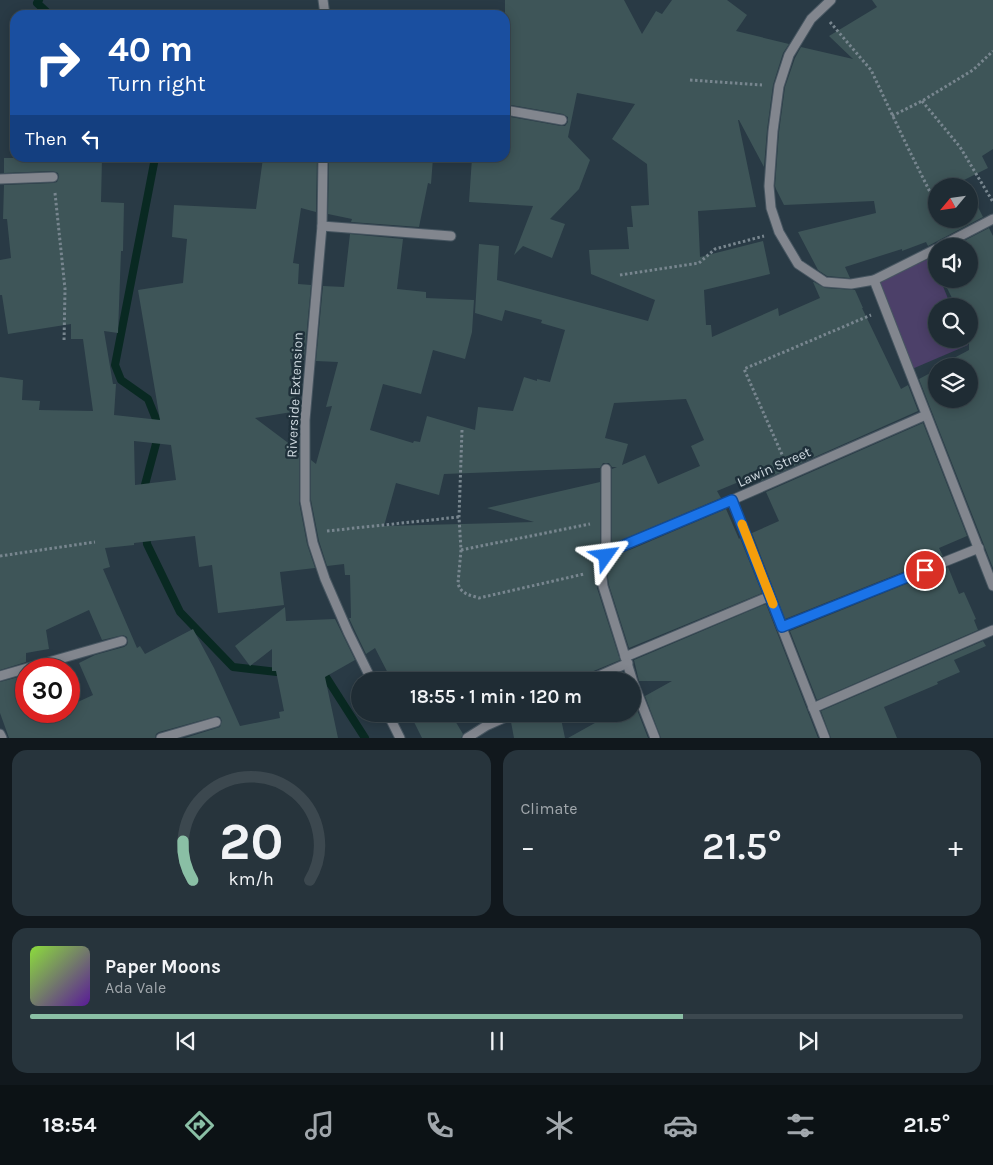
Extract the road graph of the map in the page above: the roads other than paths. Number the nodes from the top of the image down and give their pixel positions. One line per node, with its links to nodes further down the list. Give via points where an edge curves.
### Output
1 (831, 0): 12 (street, via 811,19 789,55 779,86 769,186 771,208 779,232 798,264 825,282 851,284)
2 (510, 111): 3 (street)
3 (562, 120)
4 (323, 162): 8 (street, Riverside Extension)
5 (53, 177): 6 (street)
6 (0, 179)
7 (993, 219): 10 (street)
8 (322, 226): 9 (street); 24 (street, Riverside Extension, via 305,420 305,501 325,579)
9 (452, 236)
10 (956, 238)
11 (928, 253): 12 (street)
12 (874, 280): 13 (street)
13 (926, 415): 15 (street, Lawin Street); 16 (street)
14 (606, 469): 17 (street)
15 (732, 500): 17 (street, Lawin Street, via 629,543); 19 (street)
16 (979, 548): 18 (street); 20 (street)
17 (606, 556): 23 (street, via 601,570 603,586)
18 (993, 586)
19 (770, 596): 20 (street); 23 (street)
20 (782, 627): 27 (street)
21 (993, 630): 27 (street)
22 (122, 642): 26 (street)
23 (626, 660): 25 (street); 36 (street)
24 (368, 672)
25 (604, 672)
26 (0, 676)
27 (813, 708): 37 (street)
28 (216, 722): 33 (street)
29 (392, 722): 34 (street)
30 (495, 722): 35 (street)
31 (0, 734): 32 (street)
32 (2, 738)
33 (160, 738)
34 (400, 738)
35 (467, 738)
36 (655, 738)
37 (824, 738)

